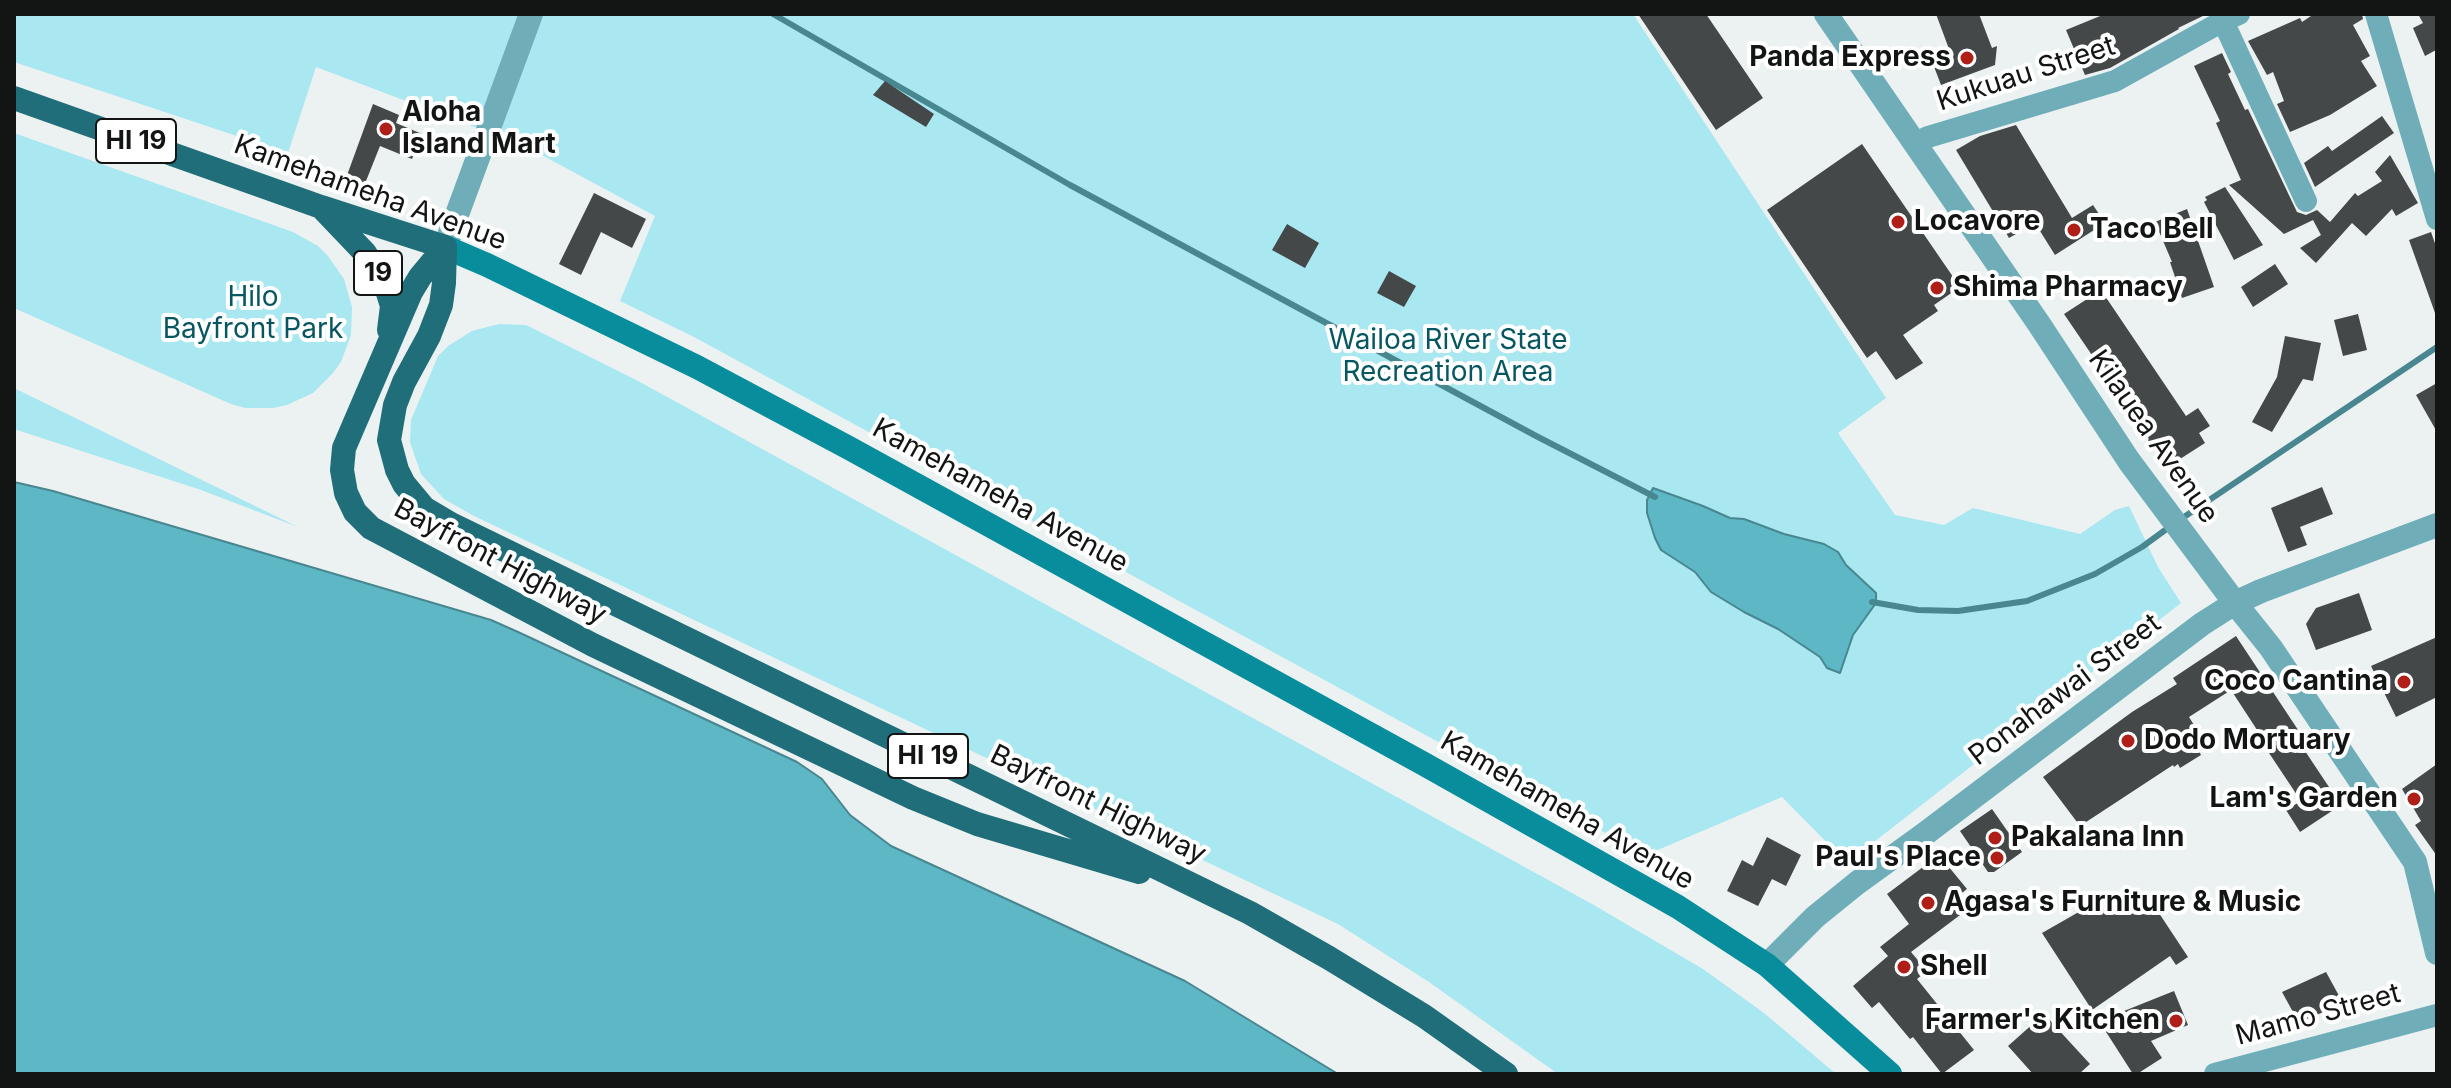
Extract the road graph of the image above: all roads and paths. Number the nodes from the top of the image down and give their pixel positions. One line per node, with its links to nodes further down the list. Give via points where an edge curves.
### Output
1 (531, 14): 10 (street)
2 (1826, 14): 6 (street, Kilauea Avenue)
3 (2376, 14): 9 (street)
4 (2231, 17): 6 (street, Kukuau Street, via 2115,81); 7 (street)
5 (14, 98): 8 (main road, Kamehameha Avenue / HI 19)
6 (1915, 143): 13 (street, Kilauea Avenue, via 2129,461)
7 (2306, 201)
8 (321, 207): 10 (main road, Kamehameha Avenue / HI 19); 11 (main road, 19, via 365,253 386,287 392,306)
9 (2437, 219)
10 (445, 247): 11 (main road, Bayfront Highway / HI 19, via 411,292); 16 (main road, Bayfront Highway / HI 19, via 441,305 395,405 389,440 404,484 424,508); 18 (main road, Kamehameha Avenue, via 697,367 876,463 1678,907)
11 (385, 356): 16 (main road, Bayfront Highway / HI 19, via 348,437 342,470 355,512 380,535 593,645 931,807 1138,871)
12 (2437, 525): 13 (street, Ponahawai Street)
13 (2235, 603): 14 (street, Kilauea Avenue); 18 (street, Ponahawai Street, via 1857,883)
14 (2415, 862): 15 (street, Kilauea Avenue); 17 (street)
15 (2437, 890)
16 (1250, 913): 20 (main road, Bayfront Highway / HI 19, via 1424,1016)
17 (2437, 953)
18 (1767, 965): 21 (main road, Kamehameha Avenue)
19 (2437, 1015): 22 (street, Mamo Street)
20 (1506, 1074)
21 (1890, 1074)
22 (2215, 1074)

